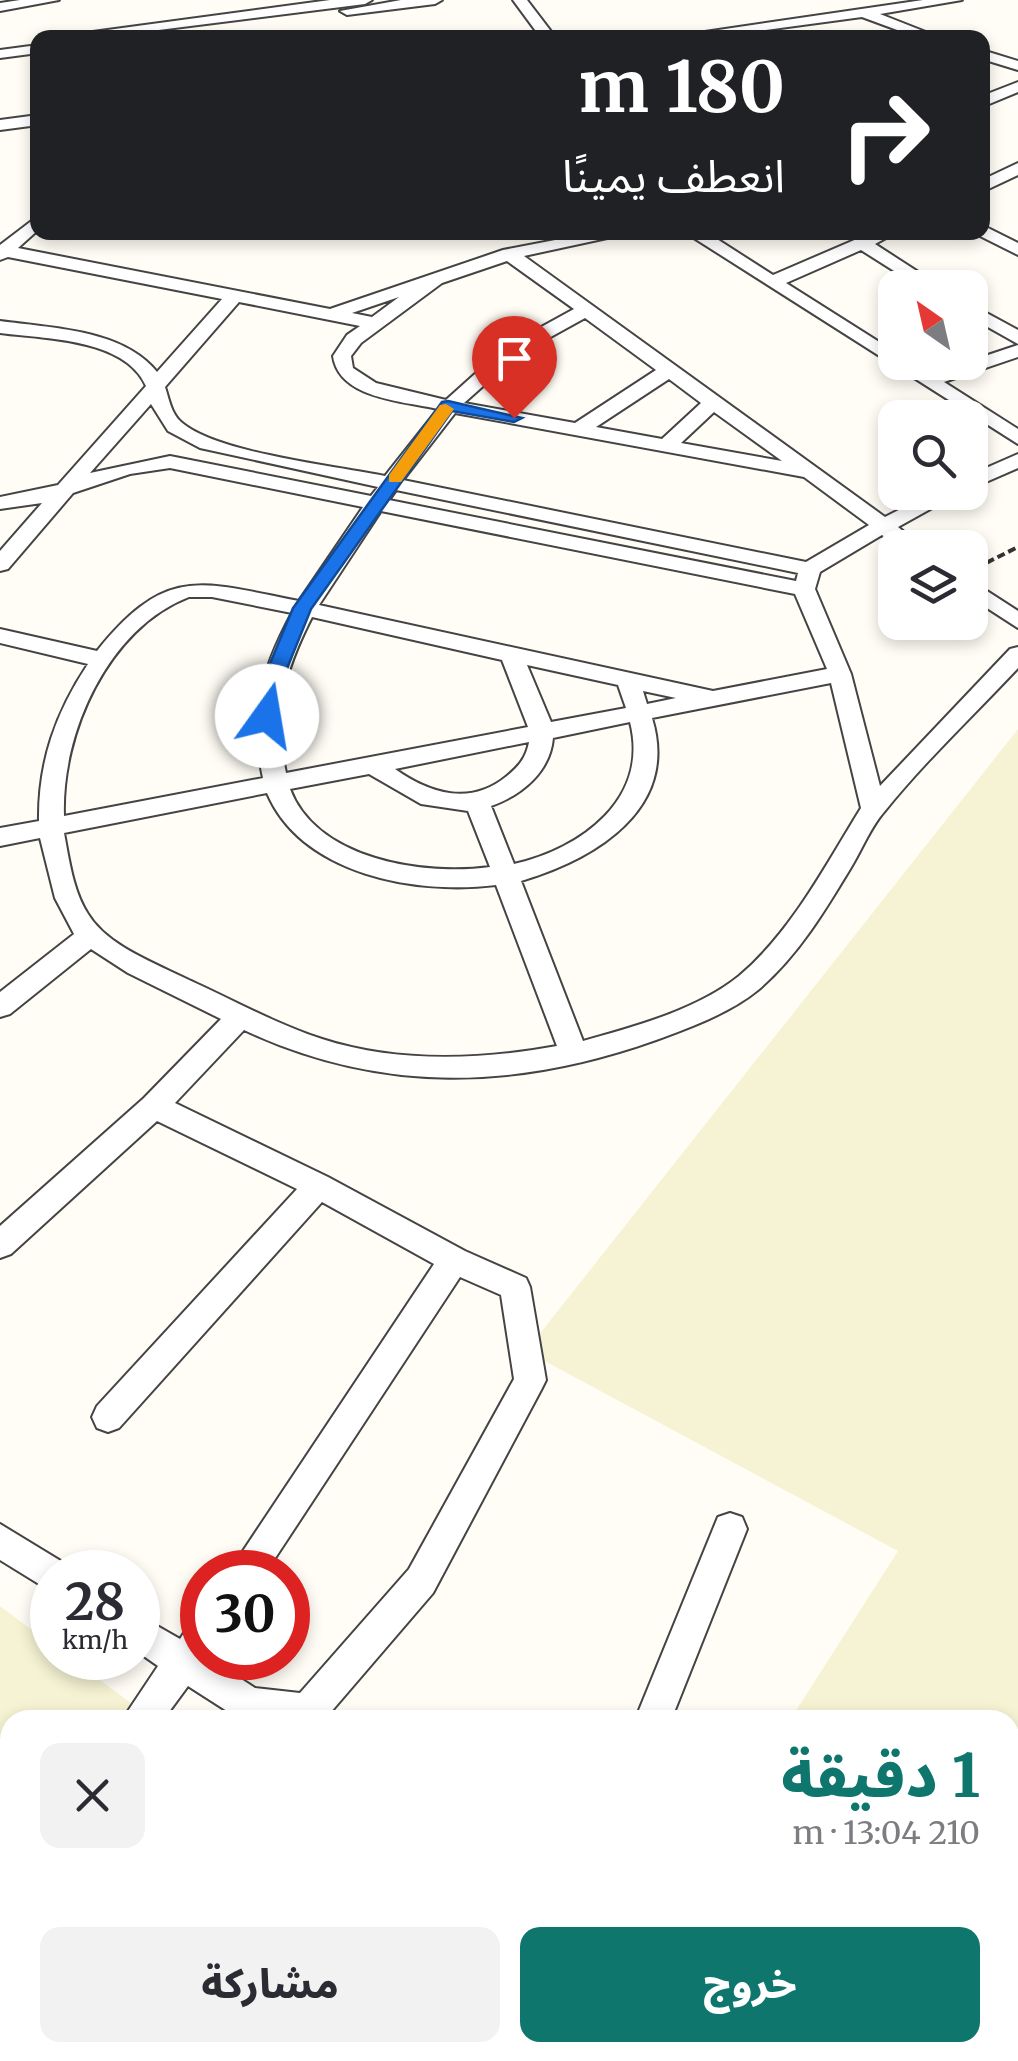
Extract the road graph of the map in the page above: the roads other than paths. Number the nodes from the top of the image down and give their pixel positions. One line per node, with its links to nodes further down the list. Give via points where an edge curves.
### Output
1 (52, 0): 7 (street)
2 (282, 0): 10 (street)
3 (365, 0): 10 (street)
4 (434, 0): 10 (street)
5 (520, 0): 14 (street)
6 (956, 0): 8 (street)
7 (0, 6)
8 (853, 6): 15 (street); 16 (street)
9 (72, 17): 11 (street)
10 (257, 21): 12 (street); 13 (street)
11 (77, 30)
12 (134, 30)
13 (191, 30)
14 (543, 30)
15 (716, 30)
16 (914, 30)
17 (30, 41): 18 (street)
18 (0, 44)
19 (30, 50): 20 (street)
20 (0, 54)
21 (990, 57): 22 (street)
22 (1018, 66)
23 (1018, 87): 24 (street)
24 (990, 99)
25 (30, 122): 26 (street)
26 (4, 127)
27 (1018, 168): 28 (street)
28 (990, 182)
29 (30, 228): 36 (street)
30 (990, 234): 35 (street)
31 (585, 240): 37 (street)
32 (707, 240): 40 (street)
33 (872, 240): 34 (street)
34 (864, 244): 38 (street); 40 (street)
35 (1018, 250)
36 (2, 252): 41 (street)
37 (509, 254): 39 (street); 42 (street)
38 (905, 270)
39 (438, 277): 43 (street); 45 (street)
40 (772, 282): 48 (street)
41 (235, 296): 43 (street); 53 (street)
42 (587, 310): 50 (street); 55 (street, via 510,349)
43 (330, 314): 45 (street)
44 (988, 320): 47 (street)
45 (375, 323): 55 (street, via 342,356 352,379)
46 (0, 327): 53 (street, via 132,357)
47 (1018, 338)
48 (878, 349)
49 (1018, 351): 52 (street)
50 (669, 370): 54 (street); 56 (street)
51 (926, 380): 52 (street)
52 (929, 382): 57 (street)
53 (157, 387): 62 (street); 63 (street, via 165,415 198,440)
54 (714, 401): 58 (street); 60 (street)
55 (448, 406): 56 (street); 63 (street)
56 (580, 430): 58 (street)
57 (1018, 438)
58 (667, 445): 60 (street)
59 (1018, 460): 61 (street)
60 (807, 472): 66 (street)
61 (988, 474)
62 (72, 484): 63 (street, via 130,465 170,462); 64 (street); 68 (street)
63 (384, 493): 69 (street); 71 (street)
64 (0, 503)
65 (915, 510): 66 (street)
66 (883, 526): 67 (street); 69 (street)
67 (889, 530)
68 (0, 564)
69 (807, 579): 77 (street)
70 (988, 600): 72 (street)
71 (302, 608): 74 (street); 76 (street, via 202,589 185,592 153,607); 83 (street, via 269,700)
72 (1018, 621)
73 (0, 636): 76 (street)
74 (511, 654): 78 (street); 81 (street)
75 (1018, 654): 85 (street)
76 (103, 660): 86 (street, via 58,747)
77 (840, 674): 79 (street); 85 (street)
78 (628, 680): 79 (street); 80 (street)
79 (714, 699): 80 (street)
80 (637, 714): 81 (street); 88 (street, via 647,765 614,823 573,852)
81 (541, 732): 82 (street); 84 (street, via 530,770)
82 (374, 765): 83 (street); 84 (street, via 428,798)
83 (275, 784): 86 (street); 88 (street, via 309,835 354,858 413,876)
84 (478, 804): 88 (street)
85 (874, 808): 92 (street, via 796,928 747,984 625,1044)
86 (49, 828): 87 (street); 89 (street, via 72,910)
87 (0, 837)
88 (506, 878): 92 (street)
89 (90, 934): 90 (street); 91 (street)
90 (0, 1006)
91 (241, 1016): 92 (street, via 324,1050 422,1067); 93 (street)
92 (574, 1054)
93 (154, 1106): 94 (street); 95 (street)
94 (318, 1186): 96 (street); 97 (street)
95 (0, 1245)
96 (454, 1260): 100 (street); 106 (street, via 515,1287 530,1380 421,1581)
97 (108, 1417)
98 (730, 1529): 107 (street)
99 (0, 1540): 101 (street)
100 (261, 1550)
101 (30, 1560)
102 (180, 1669): 104 (street)
103 (223, 1680): 105 (street, via 249,1706)
104 (148, 1710)
105 (272, 1710)
106 (312, 1710)
107 (657, 1710)

